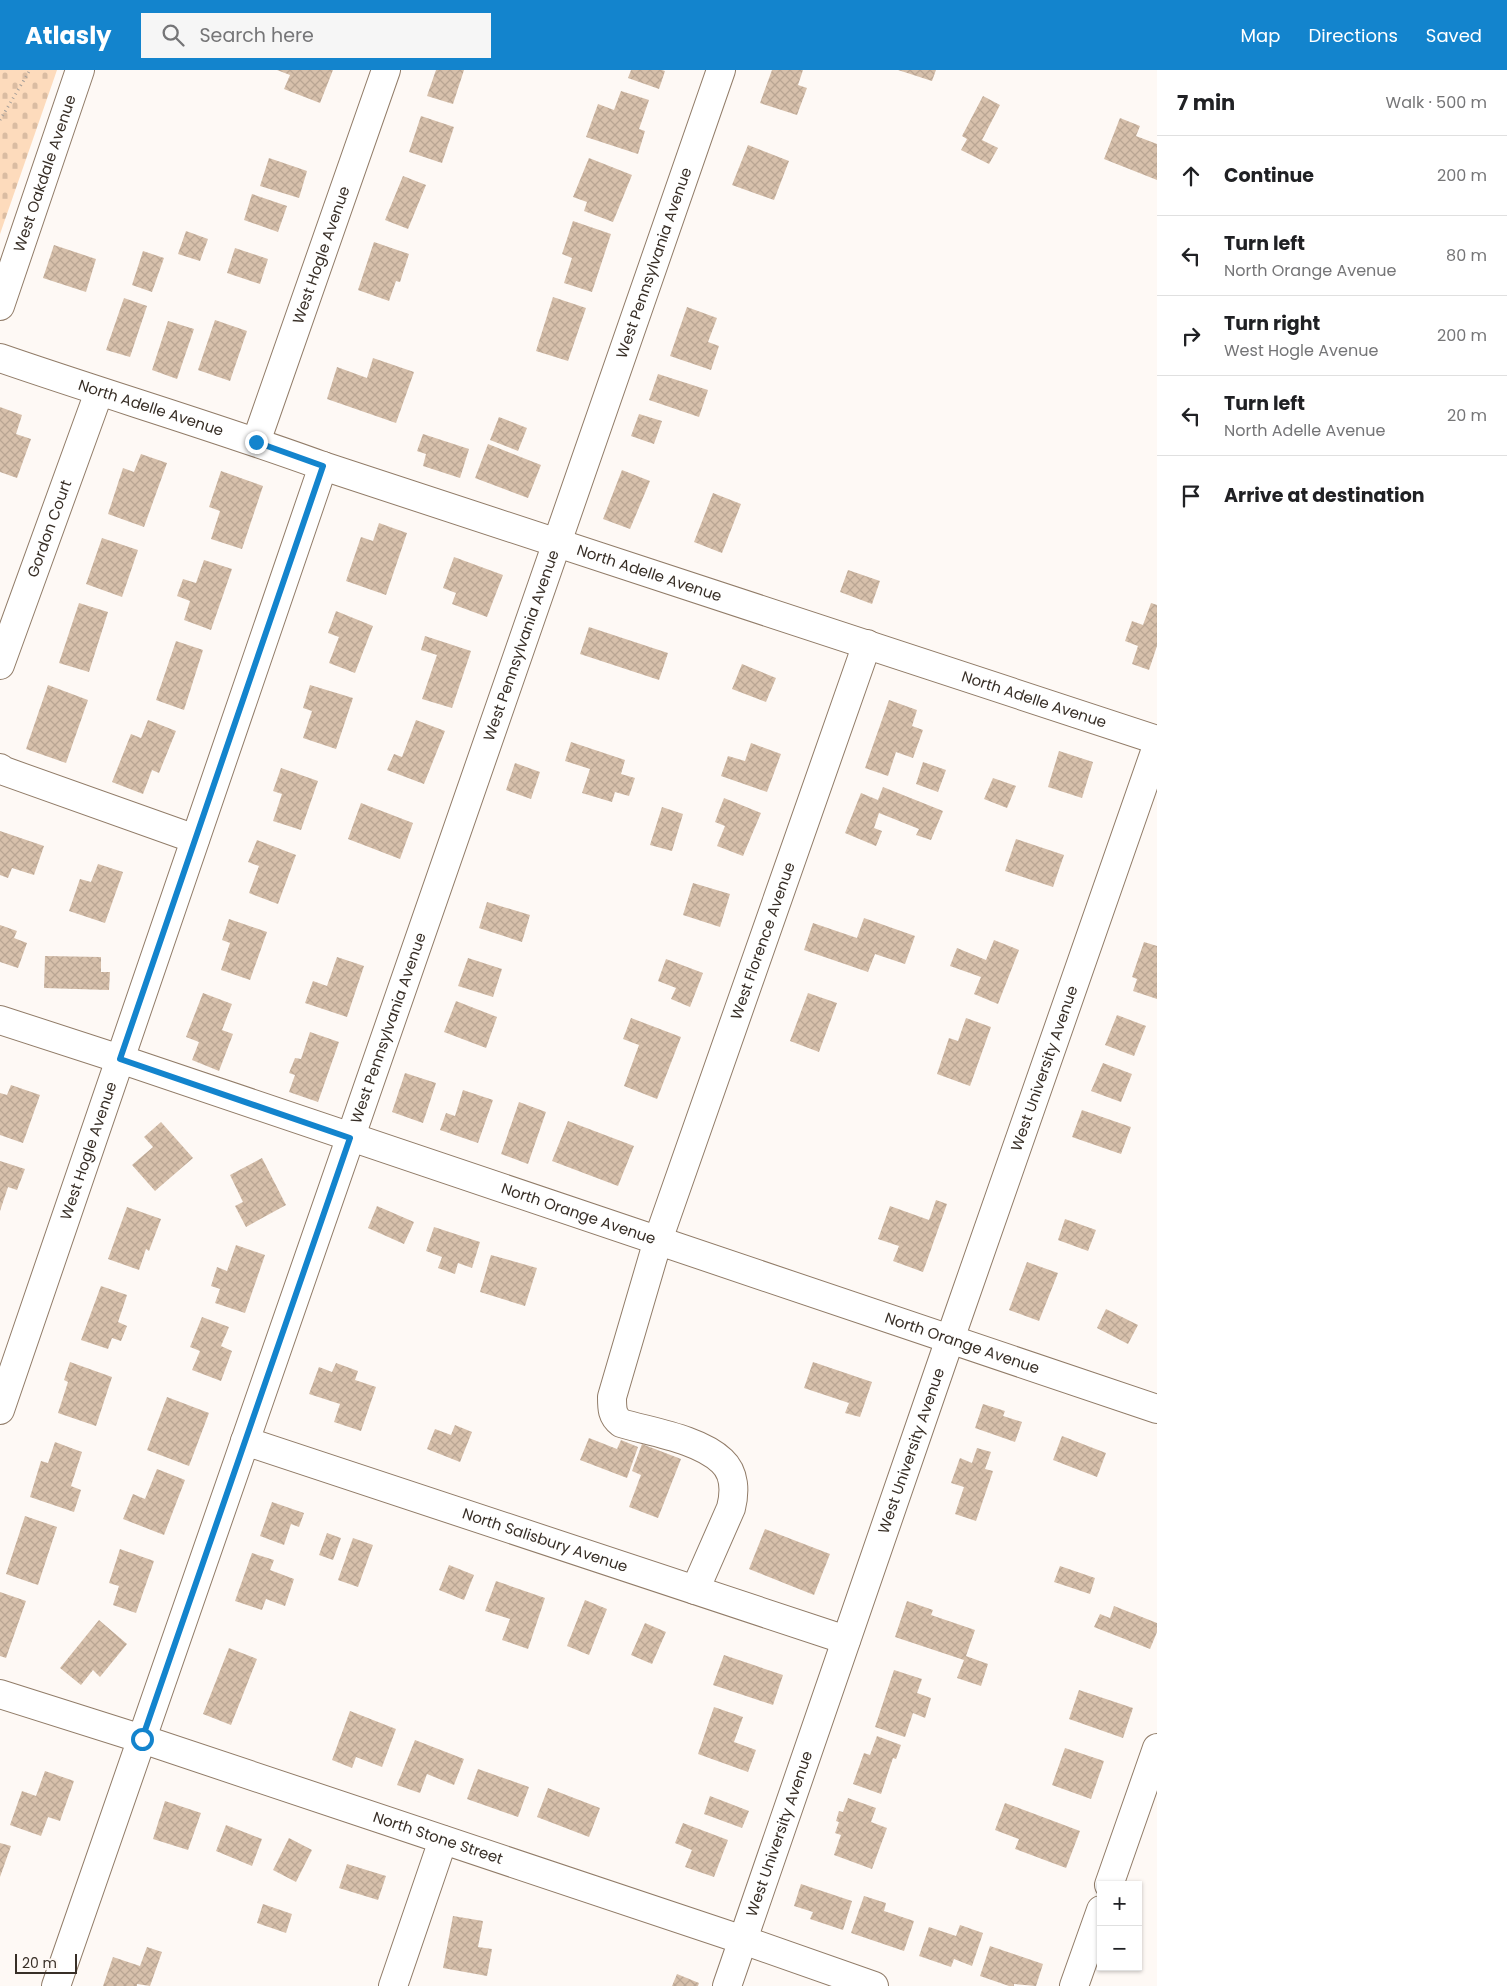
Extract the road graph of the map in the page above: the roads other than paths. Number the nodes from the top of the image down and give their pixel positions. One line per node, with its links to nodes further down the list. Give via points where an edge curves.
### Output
1 (80, 70): 4 (street, West Oakdale Avenue)
2 (386, 70): 7 (street, West Hogle Avenue)
3 (721, 70): 9 (street, West Pennsylvania Avenue)
4 (0, 306)
5 (0, 358): 6 (street, North Adelle Avenue)
6 (99, 392): 7 (street, North Adelle Avenue); 11 (street, Gordon Court)
7 (256, 442): 8 (street, North Adelle Avenue)
8 (323, 466): 9 (street, North Adelle Avenue); 15 (street, West Hogle Avenue)
9 (558, 542): 10 (street, North Adelle Avenue); 18 (street, West Pennsylvania Avenue)
10 (868, 644): 12 (street, North Adelle Avenue); 19 (street, West Florence Avenue)
11 (0, 665)
12 (1157, 740)
13 (1157, 746): 20 (street, West University Avenue)
14 (0, 768): 15 (street)
15 (196, 839): 17 (street, West Hogle Avenue)
16 (0, 1020): 17 (street, North Orange Avenue)
17 (120, 1059): 18 (street, North Orange Avenue); 22 (street, West Hogle Avenue)
18 (350, 1138): 19 (street, North Orange Avenue); 23 (street, West Pennsylvania Avenue)
19 (658, 1240): 20 (street, North Orange Avenue); 24 (street, West Florence Avenue, via 612,1398 612,1409 615,1419 621,1423 708,1450 723,1462 732,1476 734,1494 731,1508)
20 (950, 1338): 21 (street, North Orange Avenue); 25 (street, West University Avenue)
21 (1157, 1409)
22 (0, 1410)
23 (245, 1441): 24 (street, North Salisbury Avenue); 27 (street, West Pennsylvania Avenue)
24 (695, 1590): 25 (street, North Salisbury Avenue)
25 (846, 1640): 32 (street, West University Avenue)
26 (0, 1694): 27 (street, North Stone Street)
27 (142, 1739): 29 (street, North Stone Street); 33 (street, West Pennsylvania Avenue)
28 (1157, 1748): 30 (street)
29 (443, 1840): 32 (street, North Stone Street); 34 (street)
30 (1111, 1881)
31 (1097, 1921): 37 (street)
32 (743, 1940): 35 (street, West University Avenue); 36 (street, North Stone Street)
33 (56, 1986)
34 (393, 1986)
35 (727, 1986)
36 (874, 1986)
37 (1074, 1986)

